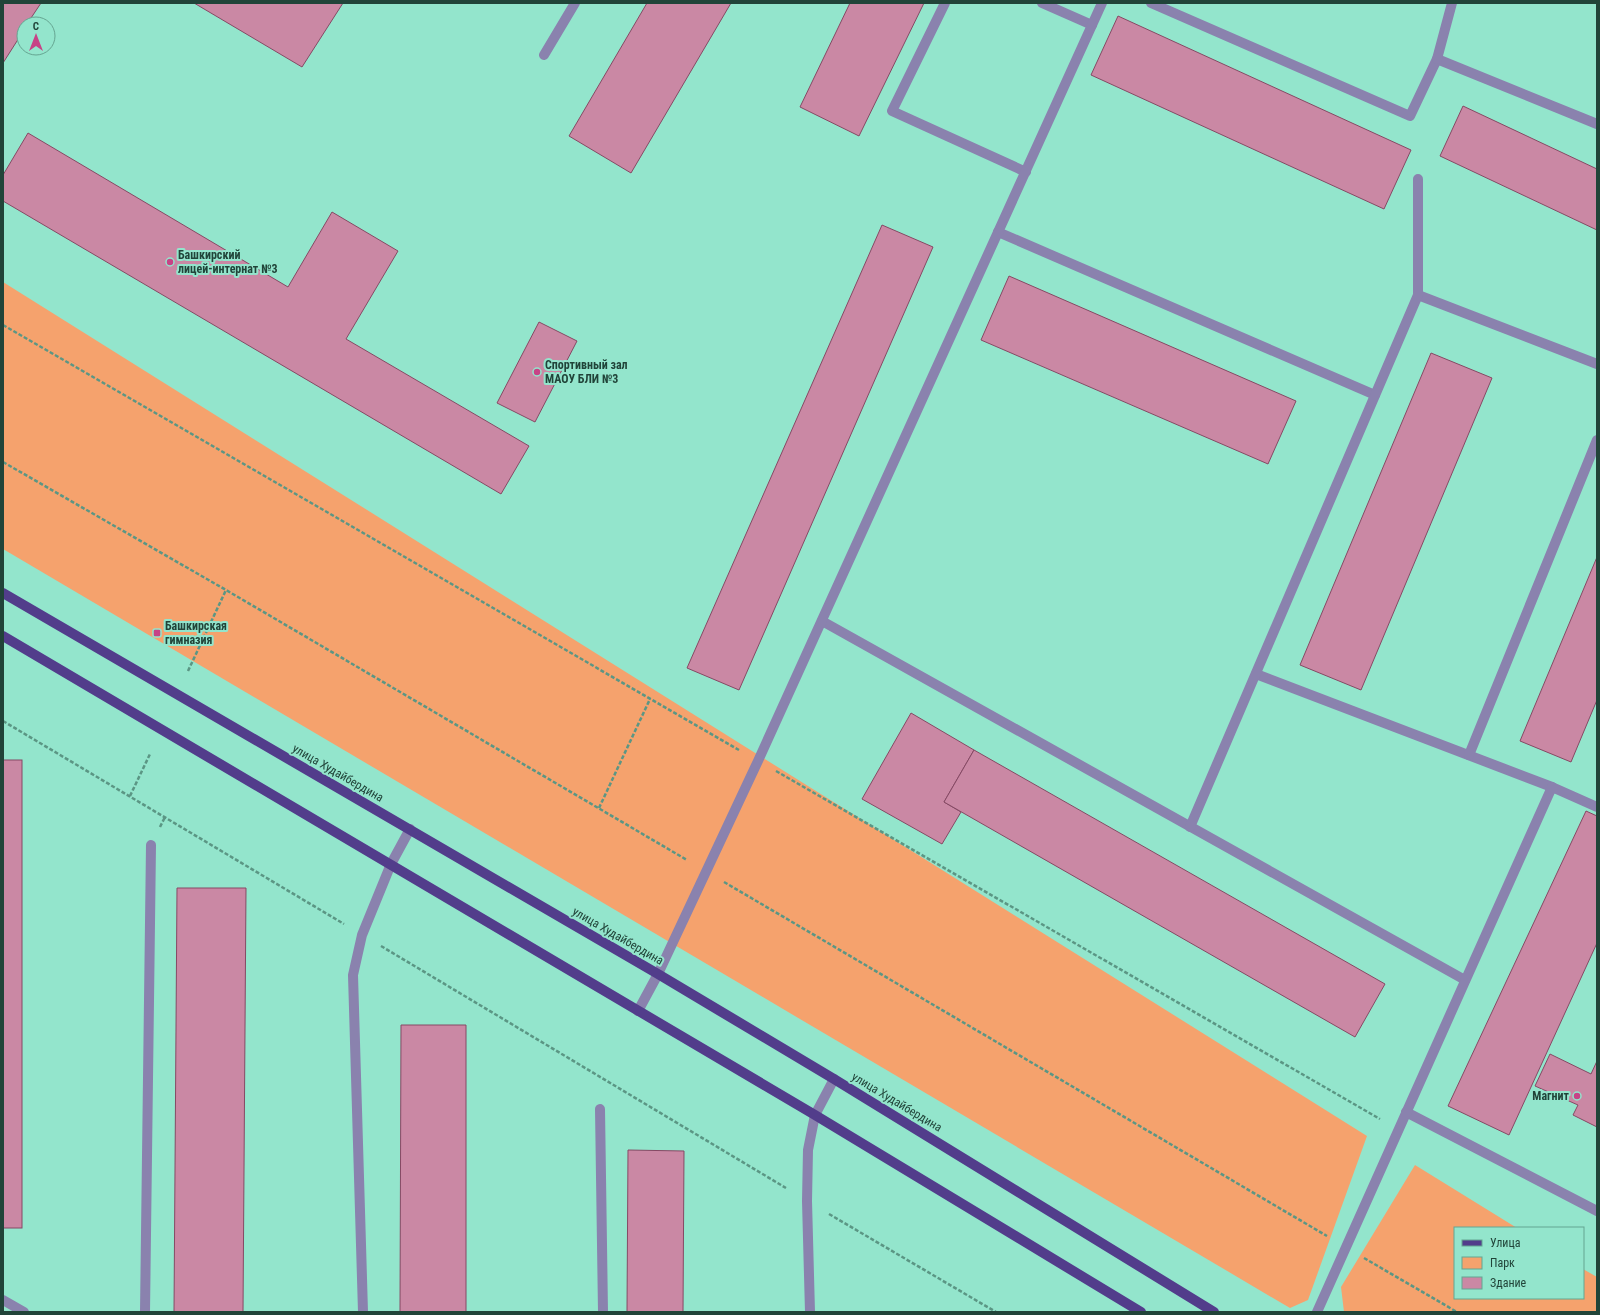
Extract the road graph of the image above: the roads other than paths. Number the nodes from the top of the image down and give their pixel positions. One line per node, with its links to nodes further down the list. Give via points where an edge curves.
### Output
1 (575, 3): 8 (lane)
2 (945, 3): 11 (lane, via 892,111)
3 (1042, 3): 7 (lane)
4 (1102, 3): 7 (lane)
5 (1151, 3): 9 (lane, via 1410,116)
6 (1452, 3): 9 (lane)
7 (1092, 25): 11 (lane)
8 (544, 55)
9 (1437, 59): 10 (lane)
10 (1597, 124)
11 (1026, 172): 13 (lane)
12 (1418, 179): 14 (lane)
13 (998, 232): 16 (lane); 19 (lane)
14 (1418, 295): 15 (lane); 16 (lane)
15 (1597, 364)
16 (1375, 395): 21 (lane)
17 (1597, 440): 22 (lane)
18 (3, 592): 26 (main road, улица Худайбердина)
19 (822, 621): 25 (lane); 29 (lane)
20 (3, 636): 28 (main road)
21 (1256, 674): 22 (lane); 25 (lane)
22 (1469, 755): 23 (lane)
23 (1552, 787): 24 (lane); 30 (lane)
24 (1597, 807)
25 (1190, 827): 30 (lane)
26 (410, 829): 28 (lane); 29 (main road, улица Худайбердина)
27 (151, 845): 39 (lane)
28 (391, 864): 31 (main road); 40 (lane, via 362,934 353,975)
29 (658, 974): 31 (lane); 32 (main road, улица Худайбердина)
30 (1465, 980): 34 (lane)
31 (638, 1011): 35 (main road)
32 (834, 1079): 35 (lane); 44 (main road, улица Худайбердина)
33 (600, 1109): 41 (lane)
34 (1406, 1112): 36 (lane); 45 (lane)
35 (815, 1115): 42 (lane, via 808,1150); 43 (main road)
36 (1597, 1211)
37 (3, 1300): 38 (lane)
38 (24, 1312)
39 (145, 1312)
40 (363, 1312)
41 (603, 1312)
42 (810, 1312)
43 (1141, 1312)
44 (1214, 1312)
45 (1317, 1312)

